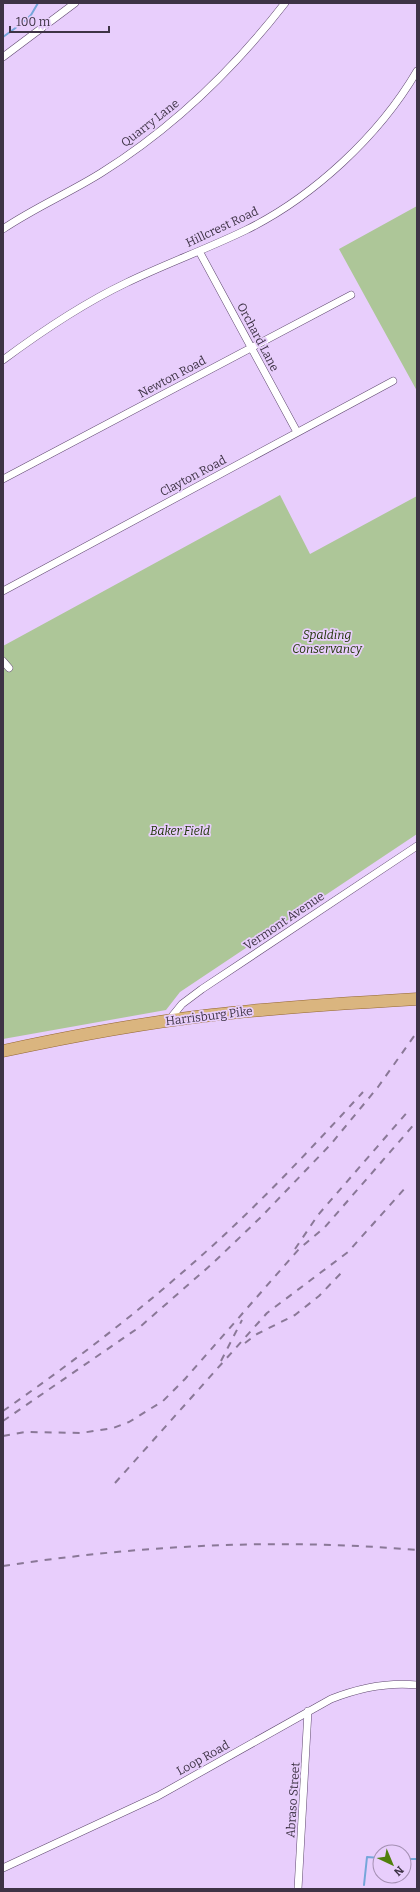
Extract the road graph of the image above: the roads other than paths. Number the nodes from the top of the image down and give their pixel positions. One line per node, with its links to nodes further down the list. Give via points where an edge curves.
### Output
1 (75, 3): 3 (street)
2 (284, 3): 5 (street, Quarry Lane, via 226,73 174,119 102,172)
3 (3, 57)
4 (417, 71): 6 (street, Hillcrest Road, via 366,138 319,182 271,216)
5 (3, 229)
6 (199, 251): 8 (street, Orchard Lane); 9 (street, Hillcrest Road, via 103,295 62,319)
7 (351, 295): 8 (street, Newton Road)
8 (251, 347): 11 (street, Orchard Lane); 12 (street, Newton Road)
9 (3, 360)
10 (393, 381): 11 (street, Clayton Road)
11 (297, 432): 13 (street, Clayton Road)
12 (3, 479)
13 (3, 591)
14 (3, 661): 15 (street)
15 (9, 668)
16 (417, 846): 18 (street, Vermont Avenue, via 202,989 182,1004)
17 (417, 999): 18 (main road, Harrisburg Pike, via 260,1010)
18 (169, 1021): 19 (main road, Harrisburg Pike)
19 (3, 1051)
20 (417, 1685): 21 (street, Loop Road, via 390,1684 357,1690 331,1699)
21 (308, 1712): 22 (street, Loop Road, via 158,1796); 23 (street, Abraso Street)
22 (3, 1868)
23 (298, 1889)

